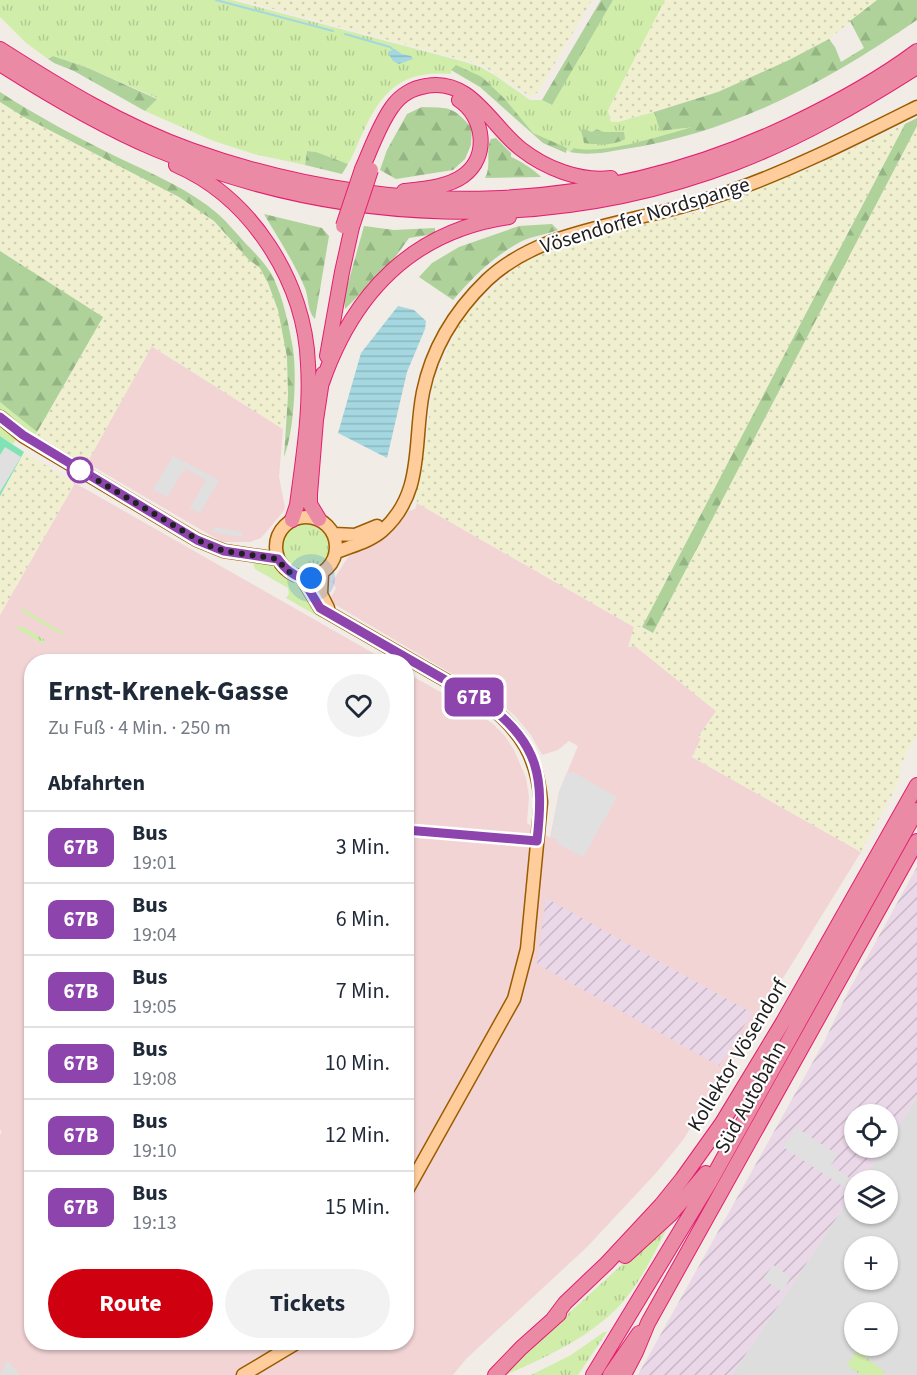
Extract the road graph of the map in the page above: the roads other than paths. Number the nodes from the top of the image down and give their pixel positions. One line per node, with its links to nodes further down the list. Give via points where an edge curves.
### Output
1 (0, 49): 9 (highway, via 86,102 189,149 296,181)
2 (917, 51): 8 (highway, via 828,107 753,143)
3 (0, 64): 6 (highway, via 80,113)
4 (917, 66): 10 (highway, via 838,116 735,163 665,185)
5 (917, 107): 16 (main road, Vösendorfer Nordspange, via 747,186 551,241 496,272 457,314 433,358 422,398 415,469 406,499)
6 (155, 149): 10 (highway, via 237,179 343,203 479,212); 13 (highway, via 171,163 212,186 239,209 276,257 290,283 306,340)
7 (367, 170): 8 (highway, via 393,106 417,87 434,84 466,93 507,137 536,160 554,168 596,178); 9 (highway, via 394,120 409,102 420,96 448,95 461,101 478,121 480,151 465,175 434,187); 11 (highway, bridge)
8 (655, 174): 9 (highway, via 583,190 521,197)
9 (372, 194)
10 (559, 207): 12 (highway, via 466,227 406,259 362,302 331,356)
11 (348, 227): 12 (highway); 13 (highway, via 333,269)
12 (322, 383): 15 (highway, via 309,494)
13 (307, 416): 17 (highway)
14 (0, 417): 21 (main road, via 23,435 197,540 224,551)
15 (319, 519): 17 (main road); 18 (main road)
16 (391, 519): 18 (main road, Vösendorfer Nordspange, via 355,535); 20 (main road, Vösendorfer Nordspange, via 371,538)
17 (292, 520): 19 (main road)
18 (334, 534): 20 (main road)
19 (276, 541): 21 (main road); 22 (main road)
20 (337, 552): 23 (main road)
21 (242, 553): 22 (main road)
22 (278, 559): 24 (main road, via 284,568)
23 (322, 574): 24 (main road); 25 (main road, via 322,599)
24 (302, 578): 25 (main road, via 320,608)
25 (334, 616): 26 (main road)
26 (400, 654)
27 (414, 662): 32 (main road, via 487,704 514,729 536,768 541,802 527,949 514,999)
28 (917, 785): 33 (highway, Kollektor Vösendorf, via 716,1132 661,1205)
29 (917, 810): 31 (highway, Süd Autobahn)
30 (917, 841): 34 (highway, Süd Autobahn)
31 (741, 1126): 33 (highway, via 671,1214); 38 (highway)
32 (414, 1178)
33 (553, 1319): 37 (highway)
34 (648, 1323): 39 (highway); 40 (highway, Süd Autobahn)
35 (285, 1350): 36 (main road)
36 (243, 1375)
37 (495, 1375)
38 (593, 1375)
39 (610, 1375)
40 (624, 1375)

